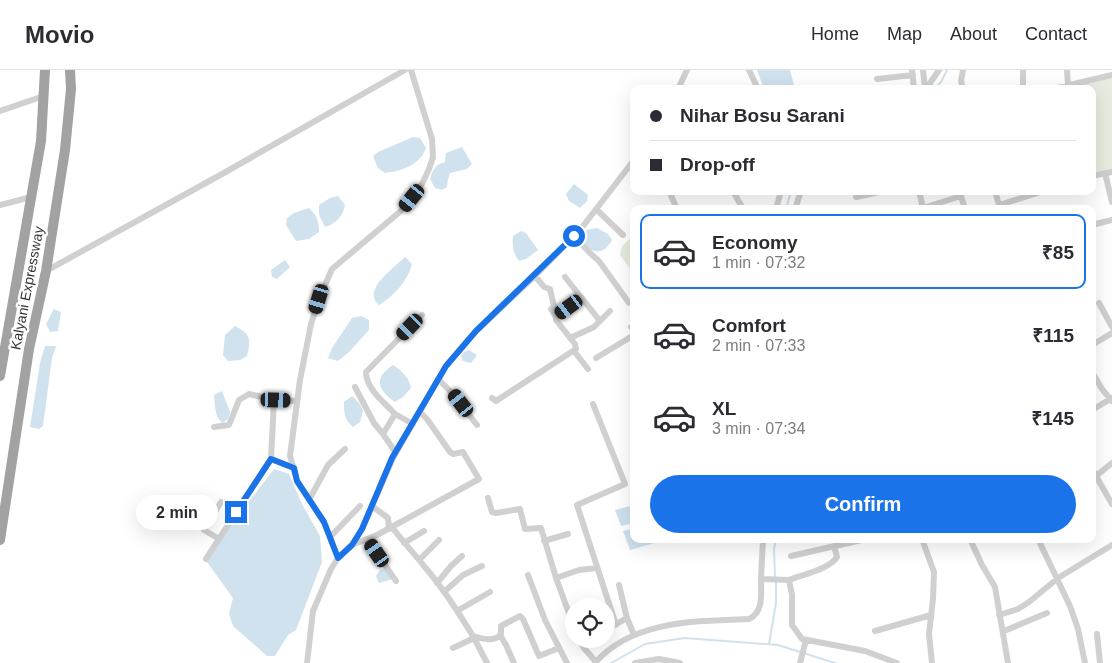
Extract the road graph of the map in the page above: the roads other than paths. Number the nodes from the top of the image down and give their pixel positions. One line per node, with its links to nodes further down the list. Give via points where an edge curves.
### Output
1 (45, 70): 22 (highway, Kalyani Expressway)
2 (70, 70): 41 (highway, Kalyani Expressway, via 65,150)
3 (405, 70): 41 (street)
4 (411, 70): 66 (street, via 432,139 433,157 429,169 402,210 332,269 311,324)
5 (688, 70): 15 (street)
6 (749, 70): 16 (street)
7 (923, 70): 17 (street)
8 (939, 70): 18 (street)
9 (963, 70): 19 (street)
10 (1023, 70): 20 (street)
11 (1067, 70): 21 (street)
12 (913, 73): 14 (street)
13 (1111, 73): 21 (street)
14 (877, 79)
15 (680, 85)
16 (756, 85)
17 (925, 85)
18 (928, 85)
19 (962, 85)
20 (1023, 85)
21 (1068, 85)
22 (44, 96): 23 (street); 29 (highway, Kalyani Expressway, via 41,141)
23 (0, 111)
24 (630, 165): 36 (street)
25 (1109, 173): 26 (street); 31 (street)
26 (1096, 175)
27 (868, 195): 30 (street)
28 (1033, 195): 35 (street)
29 (31, 197): 32 (street); 59 (highway, Kalyani Expressway)
30 (856, 198)
31 (1112, 202)
32 (0, 204)
33 (931, 205): 34 (street, via 961,196)
34 (964, 205)
35 (1006, 205)
36 (596, 209): 39 (street); 40 (street)
37 (1112, 220): 38 (street)
38 (1096, 224)
39 (623, 235)
40 (574, 236): 42 (street); 45 (street, via 599,261)
41 (46, 271): 92 (highway, Kalyani Expressway, via 29,350)
42 (535, 276): 49 (street, via 550,288 554,305 551,310); 61 (street, via 476,331)
43 (566, 278): 44 (street)
44 (582, 298): 49 (street); 50 (street)
45 (630, 303)
46 (1099, 303): 51 (street)
47 (610, 311): 50 (street)
48 (422, 315): 70 (street, via 366,372 374,390)
49 (556, 317): 54 (street)
50 (600, 320): 54 (street, via 594,327)
51 (1112, 327)
52 (1112, 334): 55 (street)
53 (630, 337): 57 (street)
54 (570, 338): 56 (street, via 576,347)
55 (1096, 343)
56 (574, 351): 58 (street); 63 (street, via 496,401)
57 (596, 358)
58 (588, 369)
59 (0, 376)
60 (1096, 379): 64 (street)
61 (438, 380): 69 (street); 72 (street)
62 (355, 387): 74 (street)
63 (492, 398)
64 (1111, 399): 68 (street)
65 (274, 400): 66 (street); 73 (street, via 246,395 237,404 229,424); 77 (street)
66 (297, 401): 79 (street, via 290,456)
67 (593, 404): 111 (street, via 625,484 577,505)
68 (1096, 408)
69 (420, 412): 71 (street); 87 (street, via 450,452 463,452 479,479)
70 (396, 414): 71 (street); 74 (street)
71 (413, 424): 76 (street)
72 (477, 424)
73 (214, 427)
74 (383, 434): 76 (street)
75 (346, 449): 82 (street, via 328,465)
76 (396, 453): 86 (street)
77 (271, 459): 79 (street); 91 (street)
78 (1112, 463): 80 (street)
79 (294, 468): 82 (street, via 297,481)
80 (1096, 476): 84 (street)
81 (488, 498): 95 (street, via 492,512 520,509 525,529 541,528)
82 (309, 500): 90 (street)
83 (221, 502): 91 (street, via 204,530)
84 (1112, 504)
85 (360, 506): 90 (street)
86 (372, 506): 87 (street, via 388,518); 102 (street)
87 (391, 528): 93 (street); 96 (street)
88 (424, 531): 96 (street)
89 (568, 534): 95 (street)
90 (331, 536): 107 (street)
91 (219, 539): 108 (street)
92 (0, 540)
93 (367, 540): 102 (street); 117 (street)
94 (439, 540): 109 (street)
95 (544, 540): 113 (street)
96 (404, 543): 109 (street)
97 (763, 543): 115 (street)
98 (848, 543): 104 (street)
99 (923, 543): 125 (street, via 934,572)
100 (972, 543): 126 (street, via 995,587)
101 (1040, 543): 114 (street)
102 (352, 545): 107 (street)
103 (1112, 545): 114 (street)
104 (834, 546): 106 (street); 116 (street, via 835,562)
105 (462, 556): 118 (street)
106 (791, 556)
107 (338, 558): 141 (street, via 313,611)
108 (206, 560)
109 (419, 560): 118 (street)
110 (482, 566): 120 (street)
111 (597, 568): 113 (street); 128 (street)
112 (528, 575): 137 (street)
113 (556, 578): 122 (street)
114 (1058, 578): 126 (street, via 1018,609); 152 (street, via 1078,629)
115 (762, 579): 116 (street); 133 (street, via 760,608 749,619 672,625)
116 (789, 580): 135 (street, via 792,625)
117 (396, 581)
118 (437, 583): 120 (street)
119 (619, 585): 127 (street)
120 (444, 592): 123 (street)
121 (490, 592): 123 (street)
122 (565, 602)
123 (457, 611): 134 (street)
124 (1047, 613): 130 (street)
125 (931, 615): 129 (street); 150 (street)
126 (999, 615): 130 (street)
127 (627, 618): 128 (street); 133 (street)
128 (616, 625)
129 (875, 631)
130 (1004, 631): 151 (street)
131 (1097, 634): 153 (street)
132 (500, 635): 134 (street, via 486,640); 139 (street, via 501,626 521,617); 143 (street)
133 (634, 635): 140 (street, via 612,646)
134 (474, 637): 136 (street); 142 (street)
135 (806, 640): 148 (street); 149 (street, via 865,652)
136 (453, 648)
137 (559, 648): 139 (street); 145 (street)
138 (584, 648): 140 (street)
139 (539, 656): 144 (street)
140 (596, 662)
141 (307, 663)
142 (488, 663)
143 (514, 663)
144 (543, 663)
145 (567, 663)
146 (635, 663): 147 (street, via 659,659)
147 (680, 663)
148 (800, 663)
149 (897, 663)
150 (932, 663)
151 (1008, 663)
152 (1085, 663)
153 (1100, 663)

